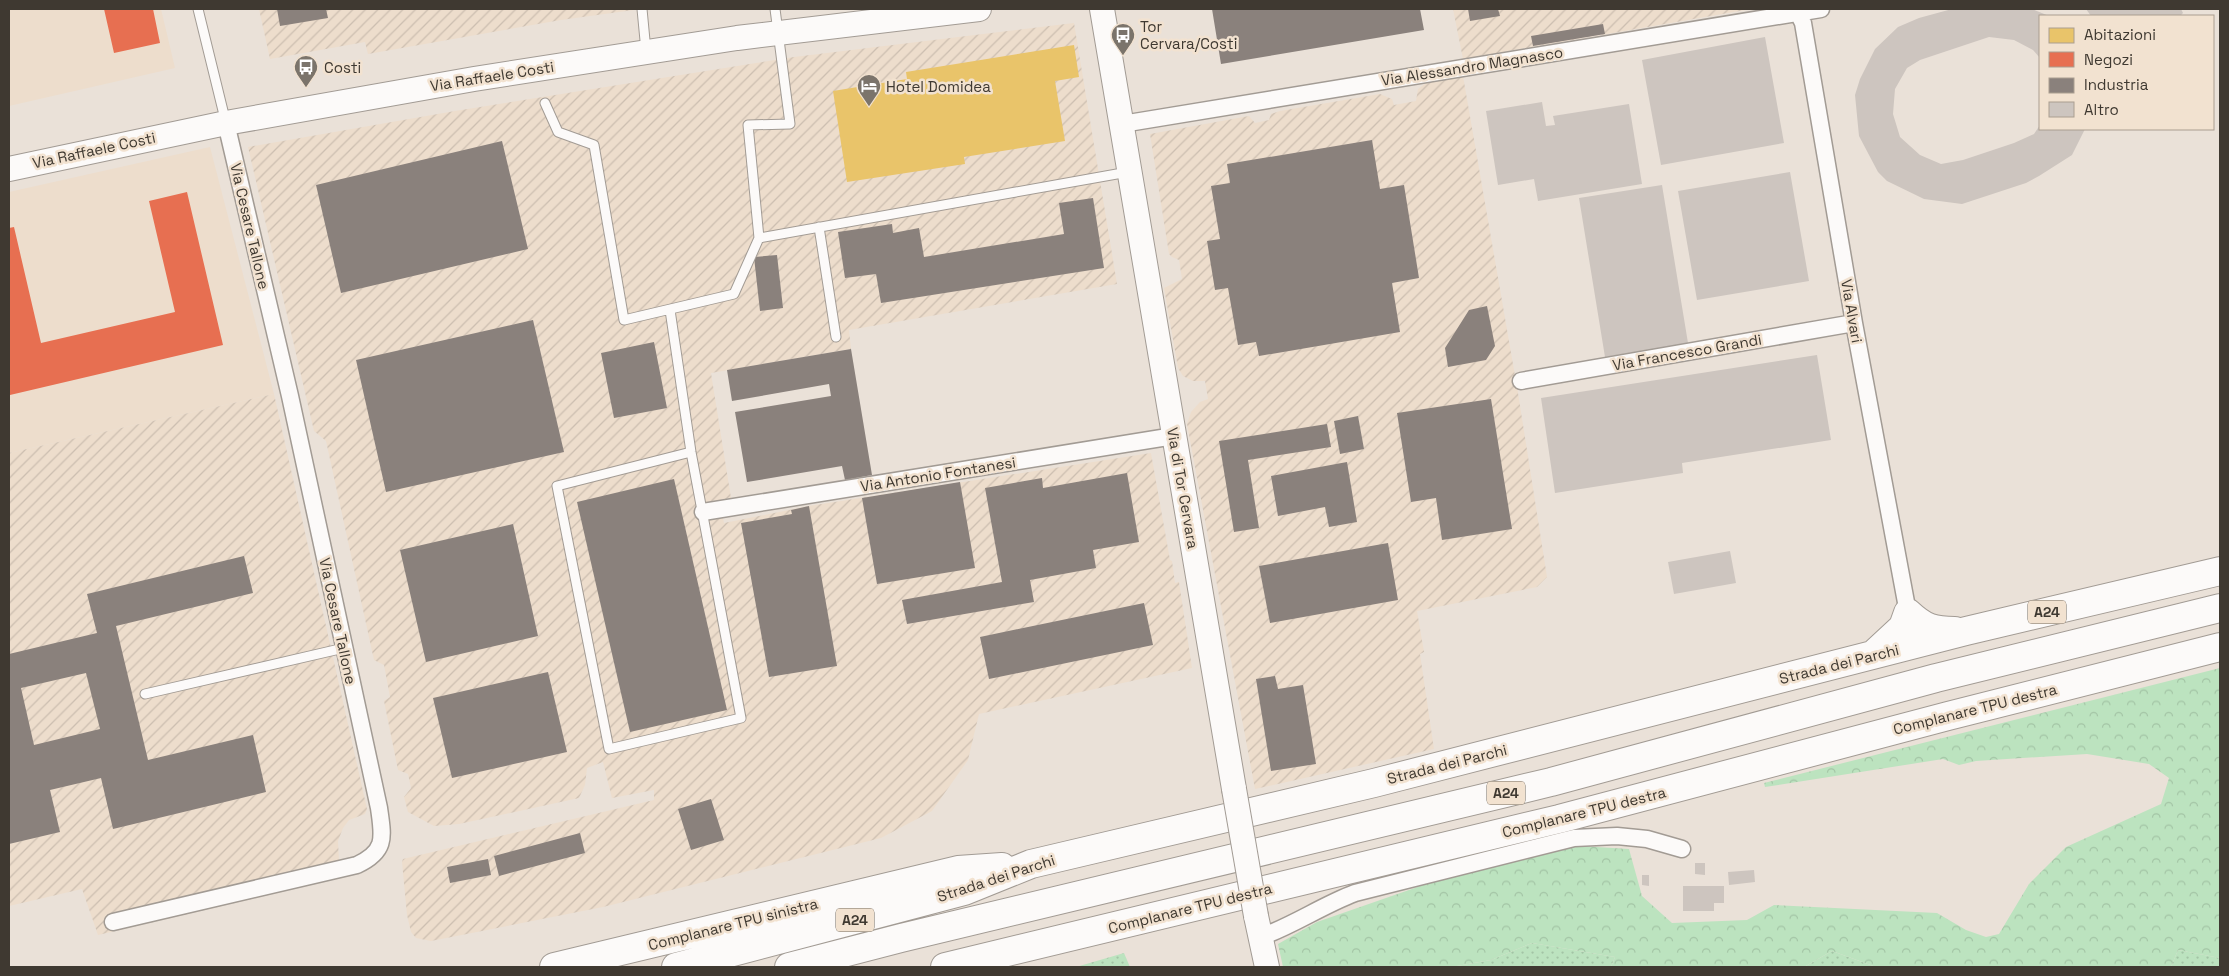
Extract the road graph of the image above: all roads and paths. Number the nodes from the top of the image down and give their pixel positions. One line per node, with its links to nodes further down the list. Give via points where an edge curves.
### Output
1 (198, 9): 11 (lane)
2 (642, 9): 9 (lane)
3 (776, 9): 8 (lane)
4 (980, 9): 8 (street, Via Raffaele Costi)
5 (1102, 9): 12 (street, Via di Tor Cervara)
6 (1821, 9): 7 (street, Via Alessandro Magnasco)
7 (1797, 10): 12 (street, Via Alessandro Magnasco); 18 (street, Via Alvari, via 1803,23)
8 (779, 33): 9 (street, Via Raffaele Costi); 16 (lane, via 790,124 748,125)
9 (646, 52): 11 (street, Via Raffaele Costi, via 464,80)
10 (545, 103): 17 (lane, via 558,132 594,145 624,320)
11 (226, 123): 13 (street, Via Raffaele Costi); 29 (street, Via Cesare Tallone, via 290,396)
12 (1122, 124): 14 (street, Via di Tor Cervara)
13 (9, 169)
14 (1131, 171): 15 (lane); 21 (street, Via di Tor Cervara)
15 (819, 227): 16 (lane); 19 (lane)
16 (759, 238): 17 (lane, via 734,294)
17 (670, 310): 22 (lane)
18 (1854, 322): 20 (street, Via Francesco Grandi); 26 (street, Via Alvari)
19 (836, 338)
20 (1520, 381)
21 (1174, 436): 23 (street, Via Antonio Fontanesi); 35 (street, Via di Tor Cervara, bridge)
22 (691, 452): 23 (lane); 23 (lane, via 557,486 609,749 741,718)
23 (703, 512)
24 (2220, 571): 27 (highway, Strada dei Parchi / A24)
25 (2220, 608): 38 (highway, Strada dei Parchi / A24, via 1936,678 1551,782)
26 (1908, 613): 27 (highway, via 1921,625 1939,631); 30 (highway, via 1903,627)
27 (1966, 631): 30 (highway, Strada dei Parchi / A24)
28 (2220, 647): 39 (highway, Complanare TPU destra, via 1559,819)
29 (344, 648): 31 (lane); 34 (street, Via Cesare Tallone, via 379,808 383,838 374,854 357,865)
30 (1874, 655): 33 (highway, Strada dei Parchi / A24, via 1374,783)
31 (145, 694)
32 (1682, 849): 35 (street, via 1647,839 1617,836 1574,838 1355,893 1287,927)
33 (1031, 864): 36 (highway, Complanare TPU sinistra, via 958,870); 37 (highway, Strada dei Parchi / A24, via 964,891)
34 (113, 922)
35 (1259, 926): 40 (street, Via di Tor Cervara)
36 (554, 967)
37 (676, 967)
38 (789, 967)
39 (945, 967)
40 (1267, 967)

